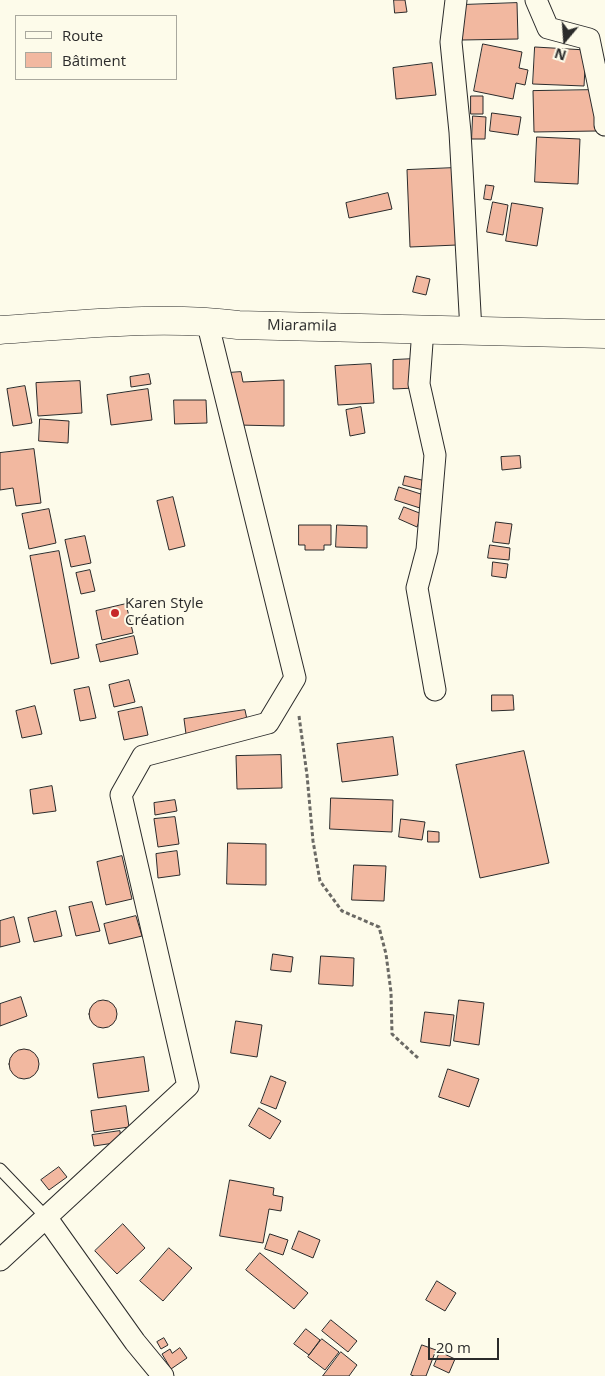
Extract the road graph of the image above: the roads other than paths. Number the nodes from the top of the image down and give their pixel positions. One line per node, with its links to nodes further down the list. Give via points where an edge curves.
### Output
1 (456, 0): 7 (street, via 451,42 460,132)
2 (536, 0): 3 (street, via 548,28 589,39)
3 (605, 124)
4 (207, 321): 5 (main road, Miaramila, via 238,325); 6 (main road, Miaramila, via 134,321); 11 (street, via 295,678 268,723 142,756 121,795 188,1086)
5 (423, 329): 7 (main road, Miaramila); 9 (street, via 419,384 435,455 427,550 417,588)
6 (0, 330)
7 (471, 331): 8 (main road, Miaramila)
8 (605, 334)
9 (435, 690)
10 (0, 1169): 11 (lane)
11 (46, 1217): 12 (street); 13 (street)
12 (0, 1260)
13 (163, 1376)

